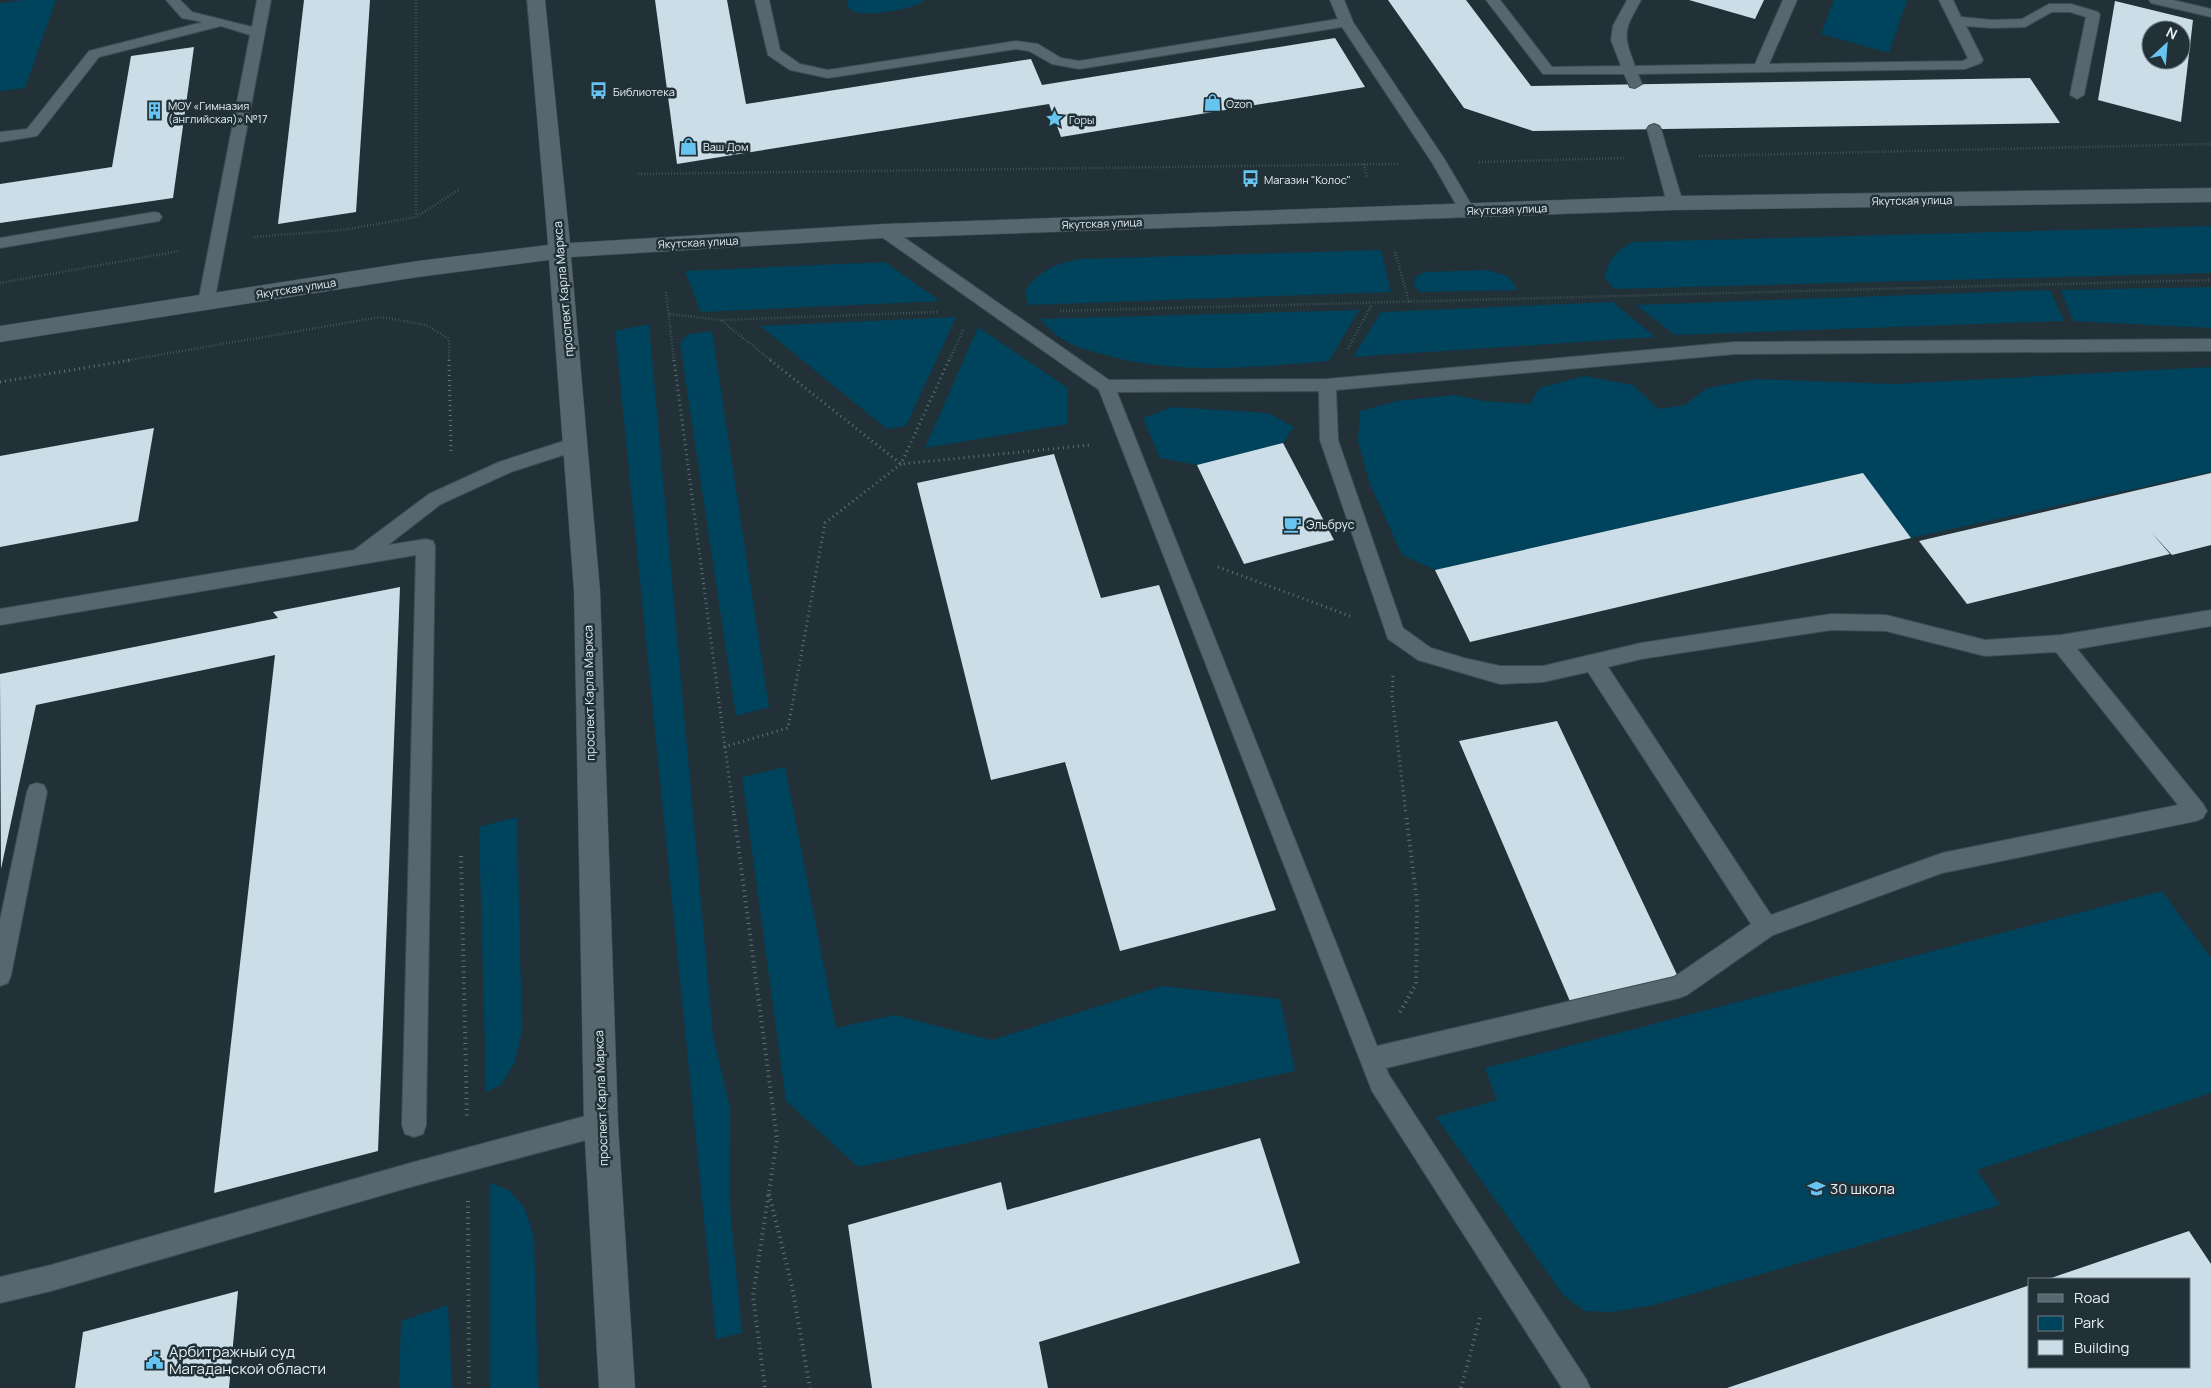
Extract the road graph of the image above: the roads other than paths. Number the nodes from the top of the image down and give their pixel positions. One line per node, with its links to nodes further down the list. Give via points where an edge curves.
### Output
1 (172, 0): 15 (lane, via 187,15)
2 (264, 0): 17 (lane)
3 (536, 0): 30 (street, проспект Карла Маркса)
4 (762, 0): 16 (lane, via 773,52 795,67 828,74 1016,45 1033,48 1057,62 1079,65)
5 (1338, 0): 16 (lane)
6 (1493, 0): 19 (lane, via 1548,71)
7 (1634, 0): 19 (lane, via 1620,26 1618,40)
8 (1790, 0): 18 (lane)
9 (1946, 0): 14 (lane)
10 (2096, 0): 13 (lane)
11 (2156, 0): 12 (lane)
12 (2211, 13)
13 (2093, 15): 14 (lane, via 2071,8 2049,8 2025,23); 21 (lane)
14 (1957, 21): 18 (lane, via 1976,60 1965,65)
15 (221, 22): 17 (lane); 23 (lane, via 94,54 32,133)
16 (1346, 22): 26 (lane, via 1440,163)
17 (257, 33): 31 (lane)
18 (1762, 68): 19 (lane)
19 (1630, 69): 20 (lane)
20 (1635, 84)
21 (2077, 95)
22 (1654, 129): 25 (lane)
23 (0, 137)
24 (2211, 196): 25 (street, Якутская улица)
25 (1675, 203): 26 (street, Якутская улица)
26 (1467, 211): 28 (street, Якутская улица)
27 (154, 217): 29 (lane)
28 (884, 231): 30 (street, Якутская улица); 35 (lane)
29 (0, 243)
30 (559, 251): 31 (street, Якутская улица, via 418,269); 36 (street, проспект Карла Маркса)
31 (206, 303): 32 (street, Якутская улица)
32 (0, 334)
33 (2211, 345): 34 (lane, via 1735,348)
34 (1327, 385): 35 (lane); 41 (lane, via 1329,440 1395,633 1425,654 1500,675 1542,674)
35 (1106, 386): 45 (lane)
36 (576, 444): 37 (lane, via 504,467 435,499); 46 (street, проспект Карла Маркса, via 587,591)
37 (360, 557): 38 (lane); 47 (lane, via 426,546)
38 (0, 617)
39 (2211, 618): 40 (lane)
40 (2061, 643): 41 (lane, via 1985,648 1886,623 1831,622 1641,651); 43 (lane, via 2196,811 1942,863)
41 (1593, 664): 43 (lane)
42 (37, 792): 44 (lane)
43 (1766, 926): 45 (lane, via 1679,987)
44 (0, 975)
45 (1372, 1060): 50 (lane, via 1380,1083)
46 (601, 1124): 48 (lane); 49 (street, проспект Карла Маркса)
47 (414, 1125)
48 (0, 1290)
49 (617, 1388)
50 (1577, 1388)

